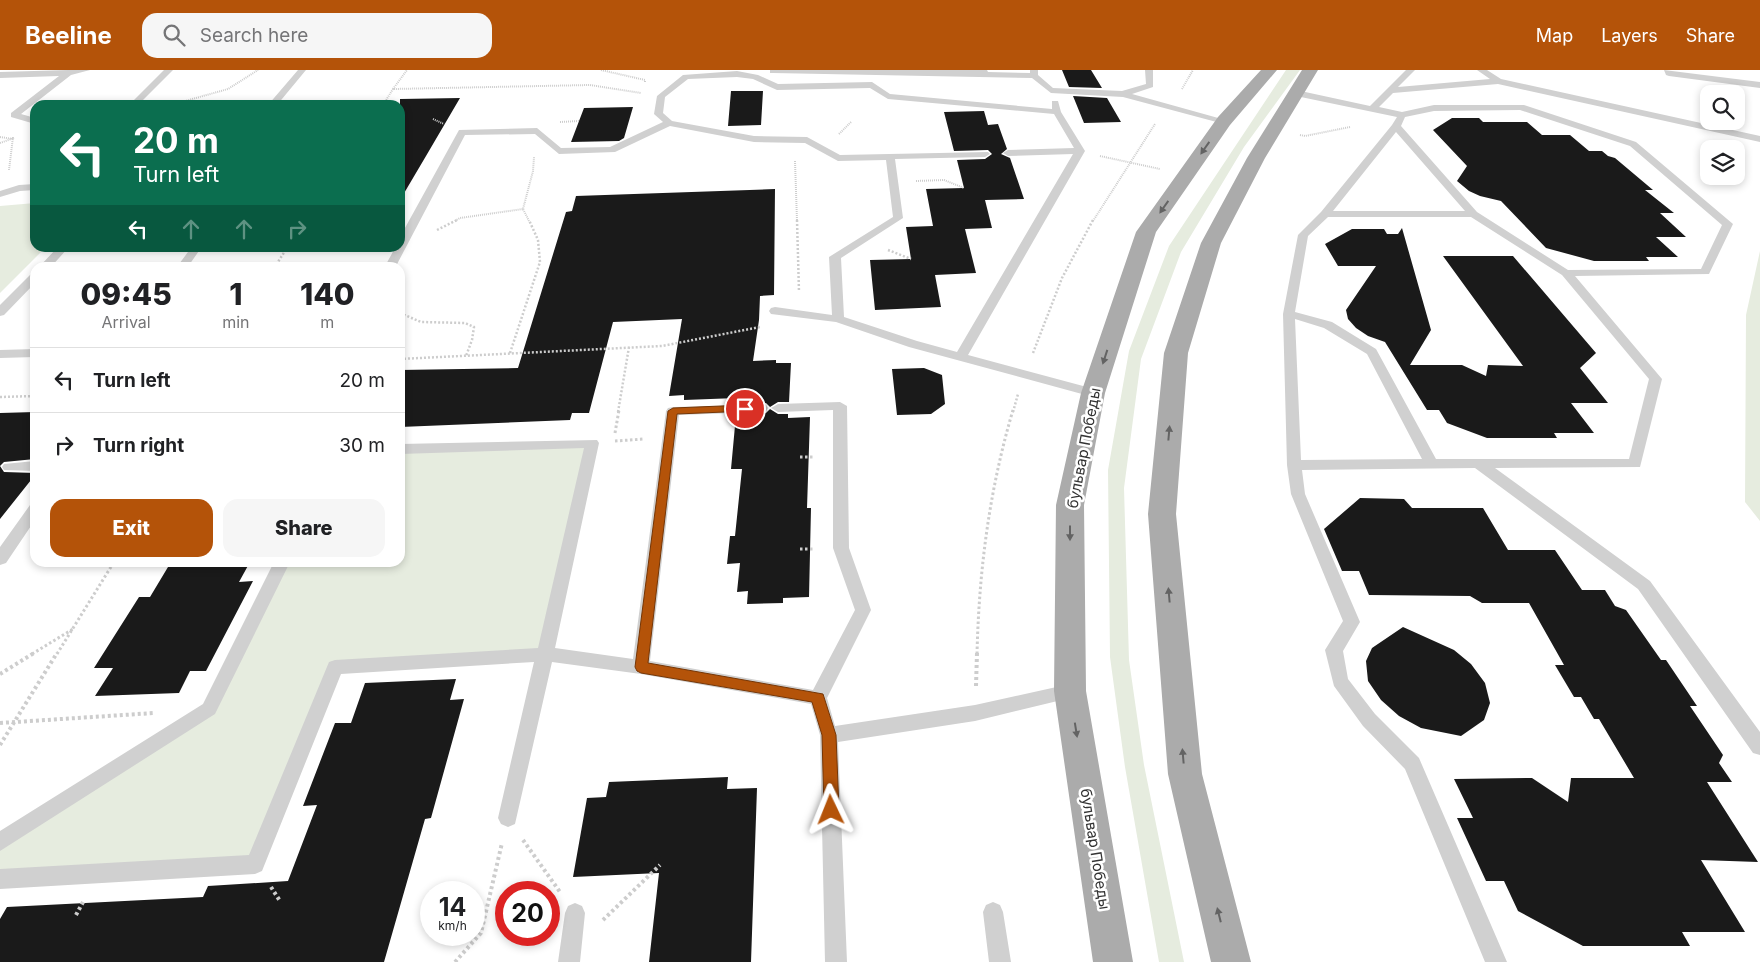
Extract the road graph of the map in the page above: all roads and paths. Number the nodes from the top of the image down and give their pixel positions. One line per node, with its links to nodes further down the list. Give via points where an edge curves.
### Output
1 (86, 70): 16 (lane)
2 (169, 70): 29 (lane)
3 (258, 70): 30 (path, via 246,82 222,93)
4 (302, 70): 31 (lane)
5 (407, 70): 21 (path)
6 (601, 70): 25 (path, via 645,80)
7 (1149, 70): 26 (lane, via 1150,85)
8 (1270, 70): 39 (main road, бульвар Победы)
9 (1310, 70): 24 (main road)
10 (1411, 70): 23 (lane)
11 (1481, 70): 19 (lane)
12 (1668, 70): 20 (lane, via 1669,73)
13 (773, 71): 15 (lane)
14 (737, 72): 27 (lane, via 686,77); 35 (lane, via 777,87 872,85 888,96)
15 (984, 72): 17 (lane)
16 (68, 73): 18 (lane); 28 (lane)
17 (1034, 73): 22 (lane)
18 (0, 74)
19 (1498, 81): 23 (lane); 47 (lane)
20 (1760, 85)
21 (393, 90): 25 (path, via 590,85); 32 (path)
22 (1051, 90): 26 (lane); 35 (lane)
23 (1388, 91): 34 (lane)
24 (1296, 93): 34 (lane); 122 (main road, one-way to 24, via 1185,774 1162,514 1176,353 1208,252 1256,158)
25 (648, 94): 27 (path)
26 (1123, 94): 39 (lane)
27 (661, 96): 40 (lane, via 658,114)
28 (33, 100)
29 (138, 100)
30 (192, 100)
31 (276, 100)
32 (386, 100)
33 (30, 103): 36 (lane)
34 (1372, 109): 37 (lane)
35 (1057, 112): 49 (lane)
36 (14, 115): 38 (lane); 46 (path)
37 (1402, 115): 41 (lane); 66 (lane, via 1434,108 1521,107 1633,144 1728,224 1705,272)
38 (30, 120)
39 (1224, 121): 81 (main road, бульвар Победы, one-way to 81, via 1146,232)
40 (670, 123): 43 (lane, via 612,150 559,151 538,131); 48 (lane, via 754,139)
41 (1396, 126): 60 (lane); 61 (lane)
42 (1350, 127): 44 (path, via 1305,136)
43 (530, 131): 59 (path, via 535,144 533,171); 63 (lane, via 462,132)
44 (1294, 134)
45 (0, 137): 46 (path)
46 (13, 139): 55 (path, via 8,163 10,182)
47 (1760, 139)
48 (794, 140): 52 (lane, via 807,140 838,158); 70 (path)
49 (1080, 151): 50 (lane); 53 (path); 79 (lane)
50 (1008, 153)
51 (986, 154): 52 (lane)
52 (890, 156): 54 (lane)
53 (1164, 170)
54 (893, 182): 57 (path, via 944,180); 73 (lane, via 898,218 835,257)
55 (19, 188): 56 (lane); 58 (lane)
56 (30, 188)
57 (964, 188)
58 (0, 194)
59 (523, 209): 62 (path, via 460,218); 77 (path, via 541,246 540,262)
60 (1325, 214): 61 (lane); 71 (lane, via 1303,235)
61 (1473, 214): 66 (lane)
62 (432, 234)
63 (405, 238)
64 (59, 252): 65 (lane)
65 (49, 262)
66 (1566, 273): 90 (lane, via 1656,379 1635,464)
67 (30, 281): 69 (lane)
68 (775, 311): 70 (lane)
69 (0, 312)
70 (799, 314): 73 (lane); 74 (path, via 760,327 662,346)
71 (1289, 314): 91 (lane, via 1328,325 1372,352); 92 (lane)
72 (405, 315): 78 (path, via 421,322 465,323 474,327)
73 (838, 319): 79 (lane)
74 (629, 348): 77 (path); 87 (path)
75 (30, 353): 76 (lane)
76 (0, 354)
77 (510, 354): 78 (path)
78 (466, 356): 80 (path)
79 (961, 356): 81 (lane)
80 (405, 359)
81 (1093, 393): 103 (main road, бульвар Победы, one-way to 103, via 1070,505)
82 (30, 396): 83 (path)
83 (0, 397)
84 (761, 408): 86 (lane, via 673,411)
85 (778, 408): 104 (lane, via 840,406 841,548 863,610)
86 (670, 437): 87 (path); 101 (lane)
87 (614, 441): 88 (path)
88 (592, 443): 89 (lane); 100 (lane)
89 (405, 449)
90 (1478, 463): 91 (lane); 110 (lane, via 1644,585)
91 (1432, 464): 92 (lane)
92 (1294, 465): 123 (lane, via 1298,494 1352,622 1334,650 1340,681 1369,720 1412,764)
93 (30, 466): 94 (lane)
94 (9, 467)
95 (30, 516): 96 (lane)
96 (0, 559)
97 (111, 567): 99 (path)
98 (280, 567): 112 (lane, via 209,709)
99 (74, 629): 102 (path); 106 (path)
100 (546, 654): 101 (lane); 111 (lane); 114 (lane, via 334,667 255,864)
101 (641, 667): 104 (lane)
102 (0, 674)
103 (1070, 691): 108 (lane, via 975,713); 121 (main road, бульвар Победы, one-way to 121)
104 (818, 698): 108 (lane)
105 (160, 712): 106 (path)
106 (15, 722): 107 (path); 109 (path)
107 (0, 723)
108 (829, 735): 119 (lane)
109 (0, 745)
110 (1760, 747)
111 (508, 818): 115 (path); 118 (path, via 482,933)
112 (0, 842)
113 (660, 865): 117 (path)
114 (0, 879)
115 (575, 912): 117 (lane)
116 (993, 912): 120 (lane)
117 (570, 956)
118 (455, 962)
119 (836, 962)
120 (1000, 962)
121 (1113, 962)
122 (1231, 962)
123 (1496, 962)

